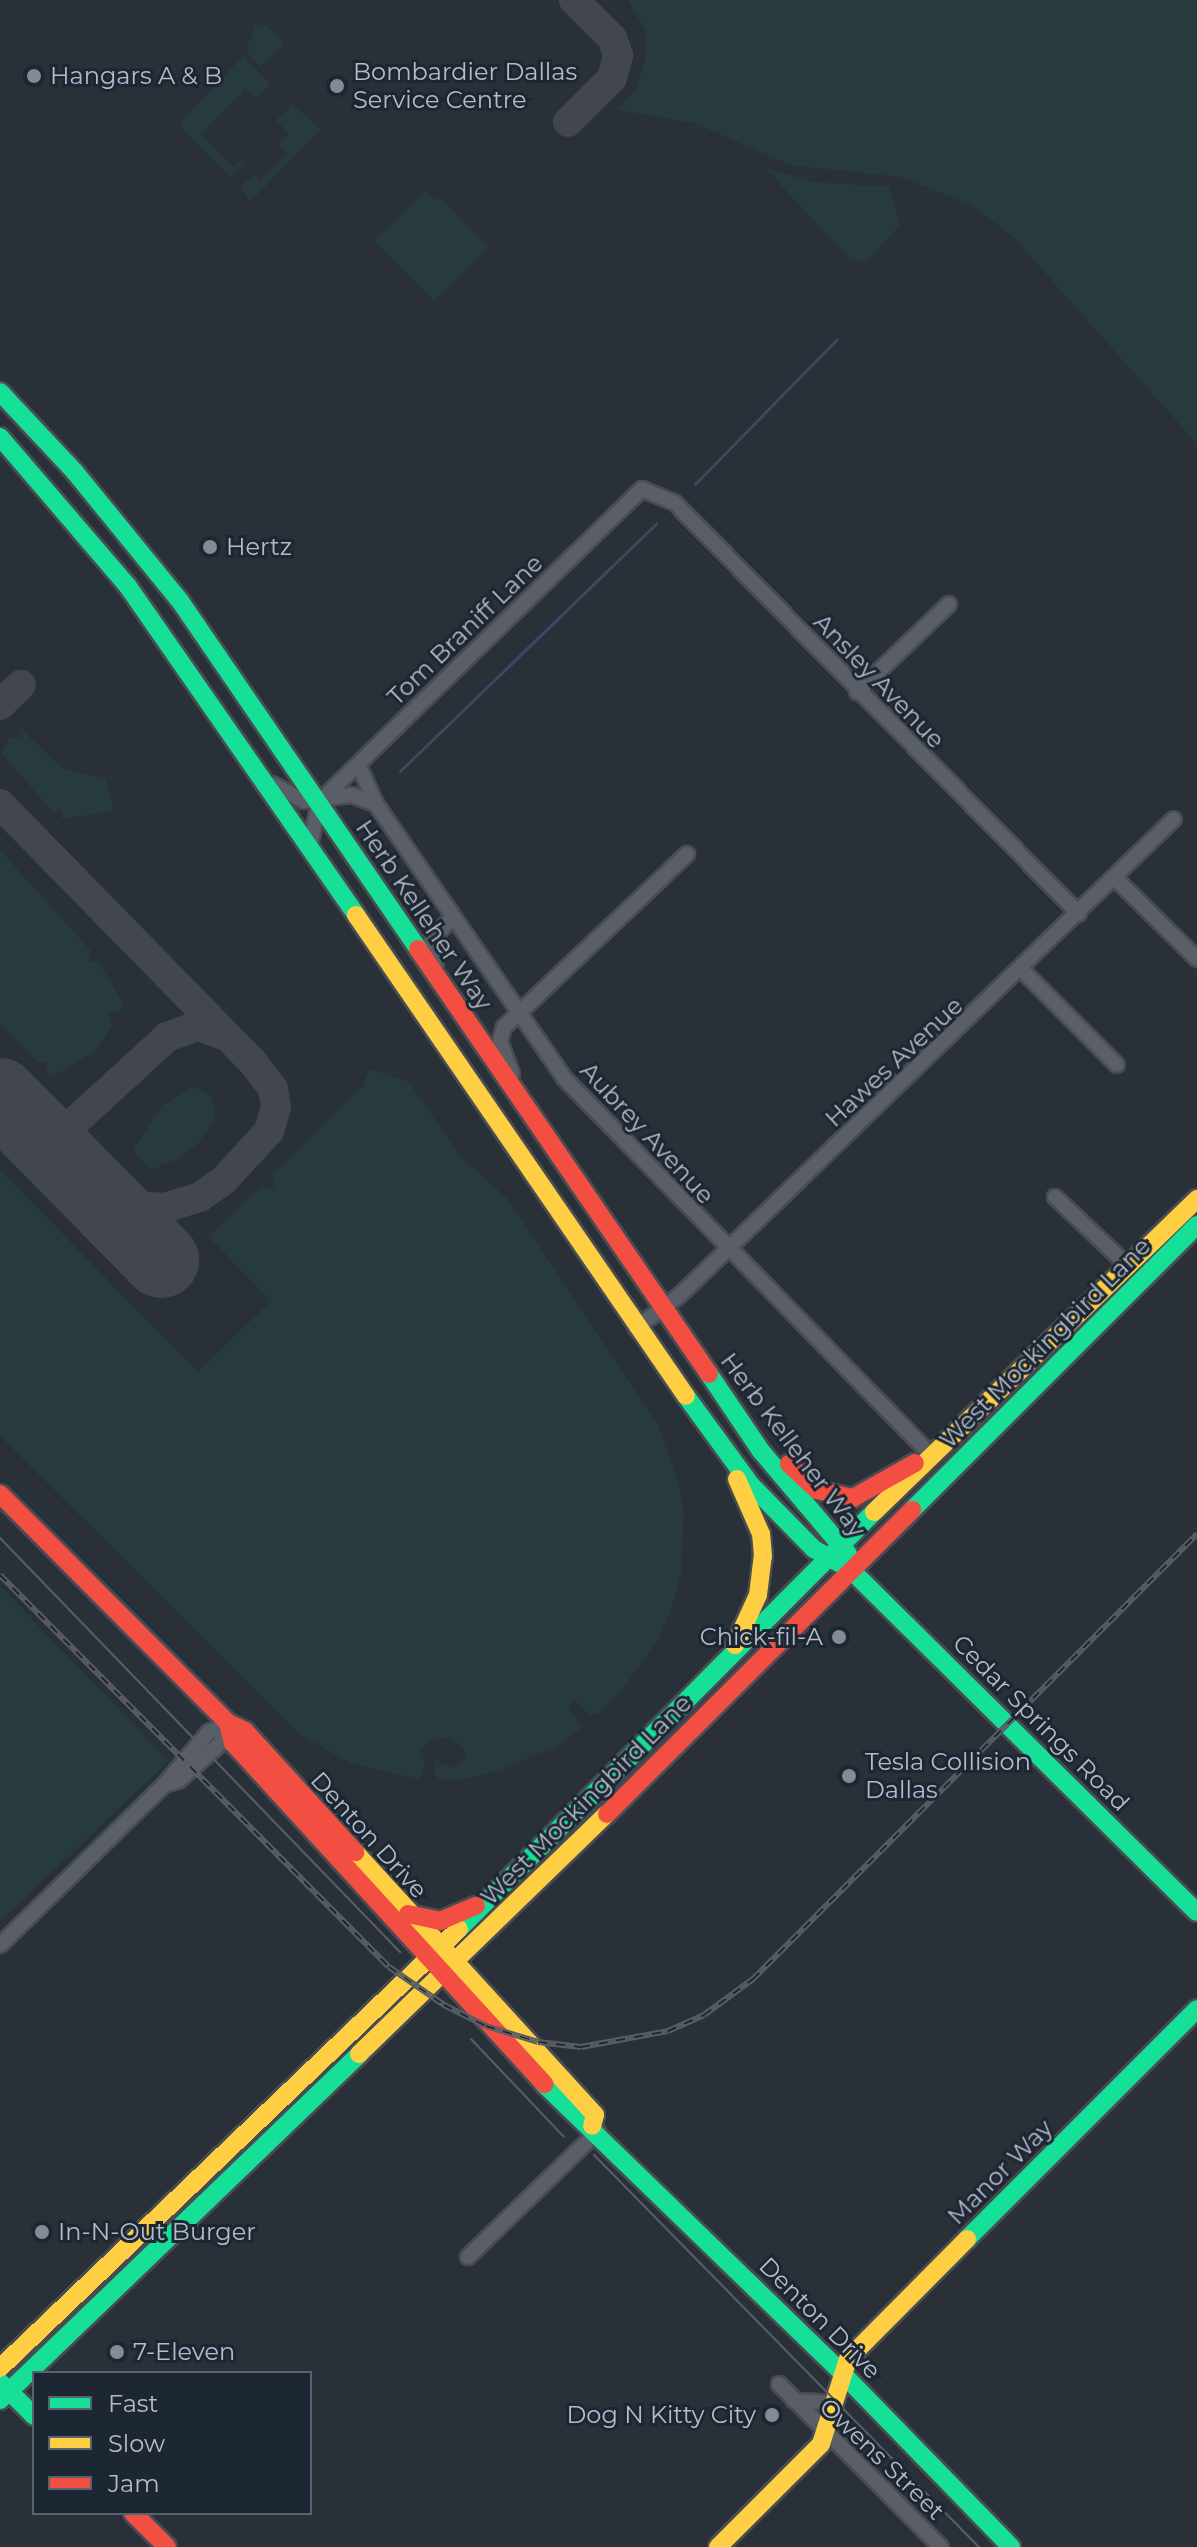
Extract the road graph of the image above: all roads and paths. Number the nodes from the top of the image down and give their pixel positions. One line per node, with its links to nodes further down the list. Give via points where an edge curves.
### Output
1 (0, 392): 8 (main road, Herb Kelleher Way, via 153,564)
2 (0, 437): 7 (main road, Herb Kelleher Way, via 127,585)
3 (642, 489): 5 (street, Ansley Avenue, via 675,503); 6 (street, Tom Braniff Lane)
4 (949, 604): 5 (street)
5 (857, 692): 14 (street, Ansley Avenue)
6 (359, 766): 8 (street, Tom Braniff Lane); 9 (street, Aubrey Avenue)
7 (265, 779): 8 (street, via 287,796); 11 (main road, Herb Kelleher Way)
8 (319, 802): 9 (street, via 352,795); 11 (street); 18 (main road, Herb Kelleher Way)
9 (376, 804): 15 (street, Aubrey Avenue)
10 (1174, 819): 13 (street, Hawes Avenue)
11 (310, 846): 28 (main road, Herb Kelleher Way)
12 (687, 854): 19 (street)
13 (1115, 878): 14 (street, Hawes Avenue); 16 (street)
14 (1079, 914): 17 (street, Hawes Avenue)
15 (453, 917): 18 (street, via 431,940 430,955); 19 (street, Aubrey Avenue)
16 (1197, 959)
17 (1022, 970): 20 (street); 25 (street, Hawes Avenue)
18 (444, 990): 21 (main road, Herb Kelleher Way)
19 (520, 1015): 21 (street, via 504,1027 500,1041); 25 (street, Aubrey Avenue, via 564,1078)
20 (1117, 1065)
21 (528, 1111): 27 (main road, Herb Kelleher Way)
22 (1055, 1197): 26 (street)
23 (1197, 1199): 26 (main road, West Mockingbird Lane)
24 (1197, 1225): 26 (main road, West Mockingbird Lane)
25 (727, 1250): 27 (street, Hawes Avenue); 33 (street, Aubrey Avenue)
26 (1135, 1273): 29 (main road, West Mockingbird Lane); 30 (main road, West Mockingbird Lane)
27 (662, 1309): 28 (street, Hawes Avenue); 31 (main road, Herb Kelleher Way)
28 (636, 1328): 32 (main road, Herb Kelleher Way)
29 (1037, 1355): 30 (main road); 33 (main road, West Mockingbird Lane)
30 (1050, 1369): 37 (main road, West Mockingbird Lane)
31 (735, 1413): 33 (main road, via 748,1419 802,1478 830,1495 868,1494); 35 (main road, Herb Kelleher Way, via 783,1478)
32 (722, 1447): 36 (main road, Herb Kelleher Way, via 768,1505); 38 (main road, via 761,1534 763,1556 758,1595)
33 (929, 1457): 35 (main road, West Mockingbird Lane)
34 (0, 1494): 39 (main road, Denton Drive)
35 (845, 1545): 36 (main road, West Mockingbird Lane); 37 (main road, Herb Kelleher Way)
36 (829, 1561): 37 (main road, Herb Kelleher Way); 38 (main road, West Mockingbird Lane)
37 (851, 1570): 41 (main road, West Mockingbird Lane); 43 (main road, Cedar Springs Road)
38 (727, 1660): 40 (main road, West Mockingbird Lane)
39 (228, 1723): 44 (main road, Denton Drive, via 245,1731); 45 (street, via 209,1732 164,1785); 46 (main road, Denton Drive, via 233,1743)
40 (581, 1808): 41 (main road); 42 (main road, West Mockingbird Lane)
41 (596, 1825): 47 (main road, West Mockingbird Lane)
42 (493, 1896): 44 (main road, via 440,1921); 46 (main road, West Mockingbird Lane)
43 (1197, 1912)
44 (408, 1914): 46 (main road, Denton Drive)
45 (0, 1945)
46 (433, 1955): 47 (main road, Denton Drive); 49 (main road, West Mockingbird Lane)
47 (448, 1970): 50 (main road, West Mockingbird Lane); 51 (main road, Denton Drive, via 581,2124)
48 (1197, 2009): 56 (main road, Manor Way, via 855,2351)
49 (284, 2098): 50 (main road); 52 (main road, West Mockingbird Lane)
50 (300, 2113): 54 (main road, West Mockingbird Lane)
51 (595, 2128): 53 (street); 56 (main road, Denton Drive)
52 (130, 2244): 54 (main road); 55 (main road, West Mockingbird Lane)
53 (468, 2257)
54 (145, 2261): 58 (main road, West Mockingbird Lane)
55 (0, 2368)
56 (841, 2372): 60 (main road, Manor Way, via 832,2377); 62 (main road, Manor Way); 67 (main road, Denton Drive)
57 (779, 2384): 59 (street, Owens Street)
58 (3, 2391): 61 (main road)
59 (794, 2401): 60 (street, Owens Street); 62 (street, Owens Street)
60 (821, 2402): 62 (main road, Manor Way)
61 (32, 2414)
62 (820, 2429): 64 (street, Owens Street); 66 (main road, Manor Way, via 806,2457)
63 (135, 2515): 65 (main road)
64 (938, 2546)
65 (167, 2547)
66 (718, 2547)
67 (1011, 2547)

